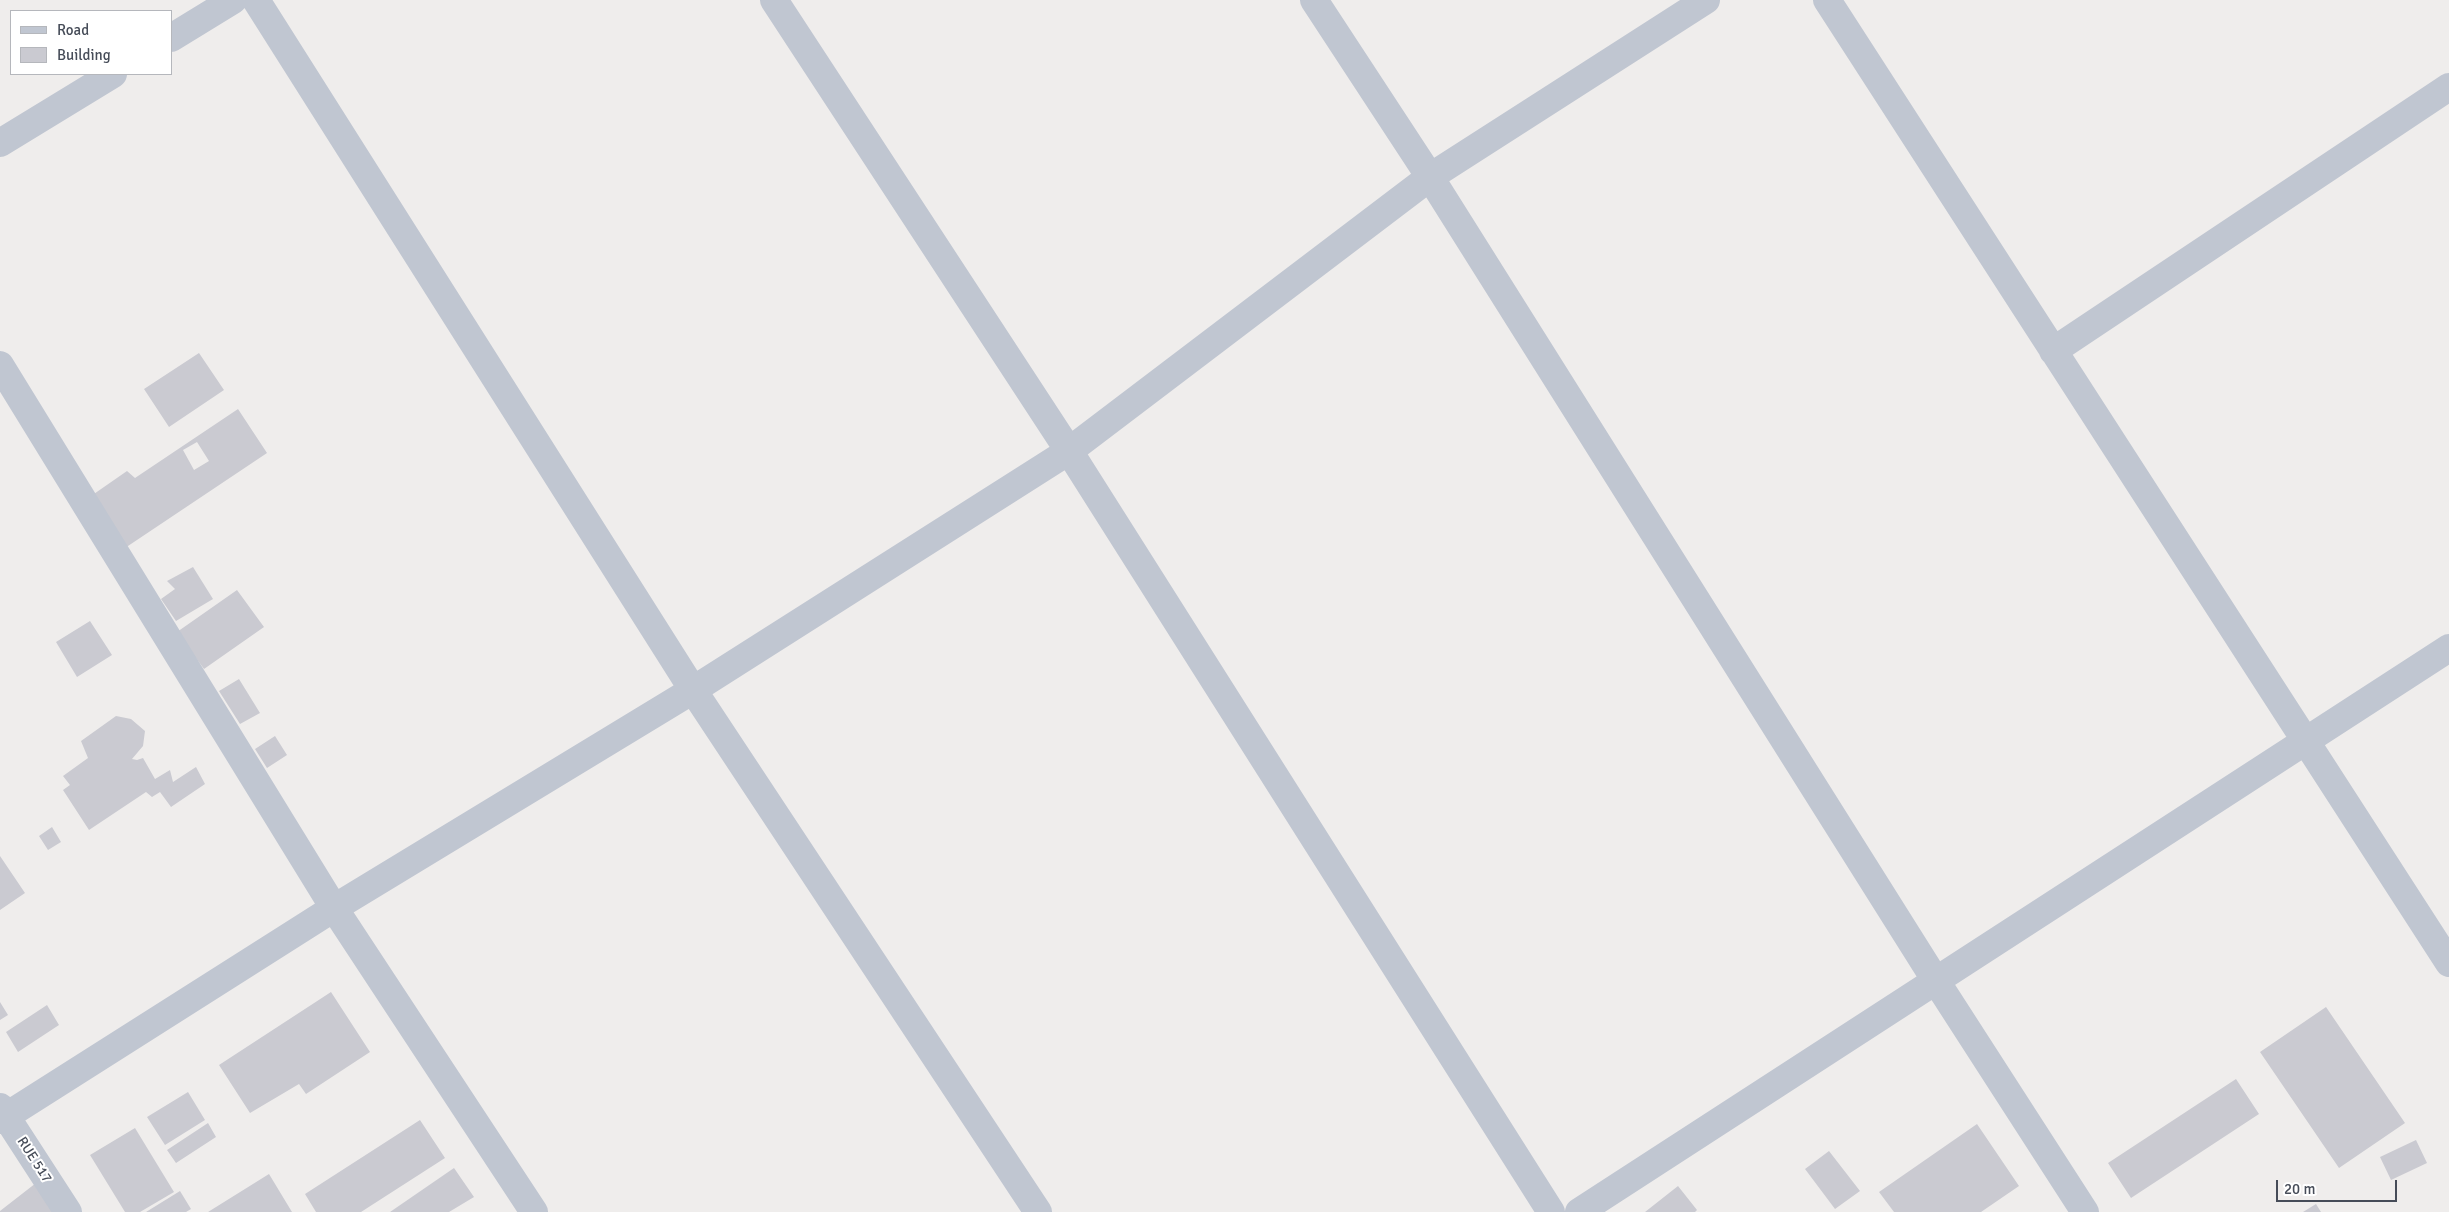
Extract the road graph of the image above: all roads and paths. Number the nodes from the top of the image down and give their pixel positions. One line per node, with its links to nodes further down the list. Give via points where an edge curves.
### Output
1 (233, 0): 7 (street)
2 (256, 0): 16 (street)
3 (774, 0): 14 (street)
4 (1314, 0): 11 (street)
5 (1706, 0): 11 (street)
6 (1827, 0): 12 (street)
7 (172, 37)
8 (111, 75): 10 (street)
9 (2449, 87): 12 (street)
10 (0, 143)
11 (1430, 177): 14 (street); 20 (street)
12 (2053, 351): 17 (street)
13 (0, 364): 18 (street)
14 (1069, 451): 16 (street); 25 (street)
15 (2449, 648): 17 (street)
16 (693, 690): 18 (street); 24 (street)
17 (2306, 741): 19 (street); 20 (street)
18 (334, 908): 21 (street); 23 (street)
19 (2449, 964)
20 (1936, 981): 26 (street); 27 (street)
21 (2, 1114): 22 (street, RUE 517)
22 (68, 1212)
23 (534, 1212)
24 (1038, 1212)
25 (1551, 1212)
26 (1579, 1212)
27 (2085, 1212)

